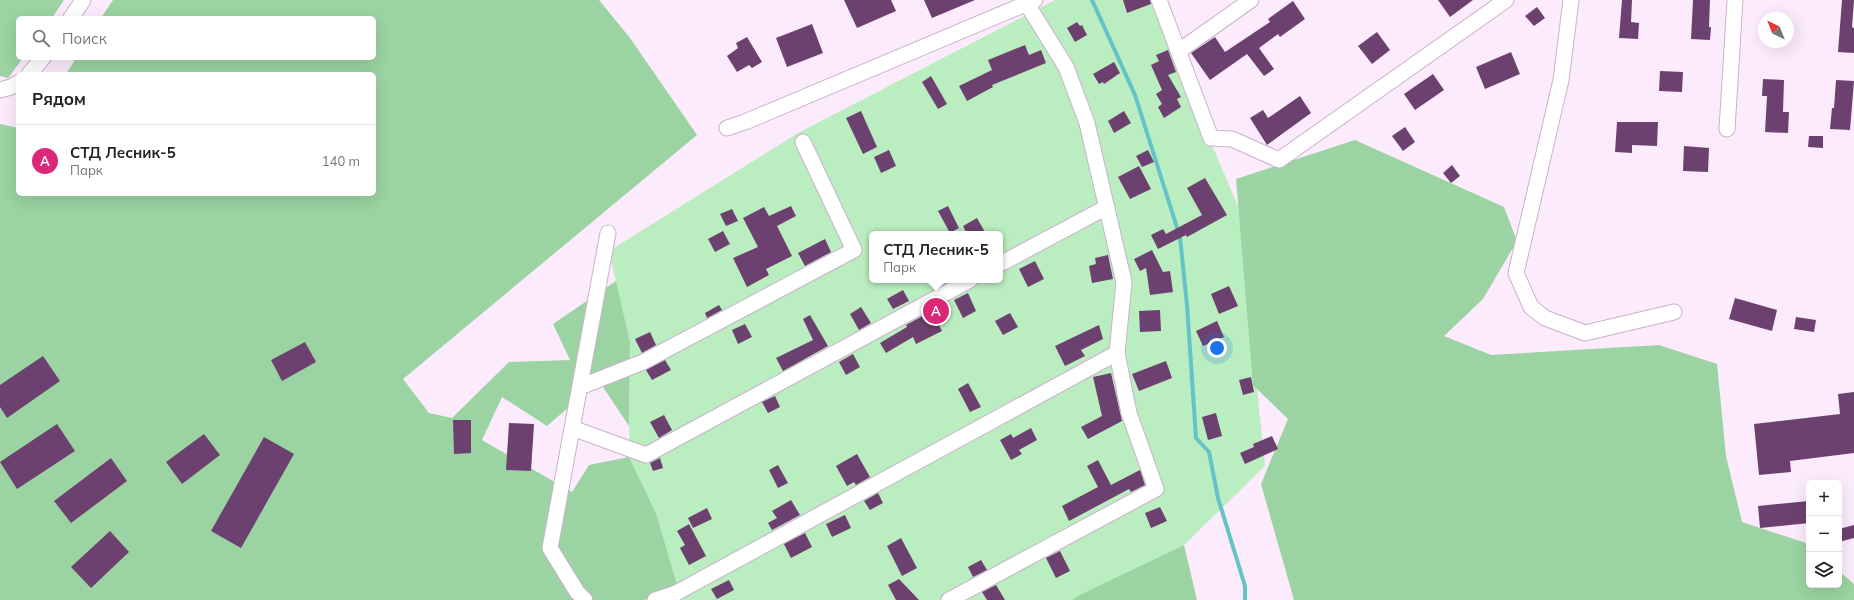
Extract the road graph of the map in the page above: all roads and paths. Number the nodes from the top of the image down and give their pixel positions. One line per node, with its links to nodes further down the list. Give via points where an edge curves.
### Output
1 (83, 0): 8 (street)
2 (1159, 0): 9 (street)
3 (1251, 0): 9 (street)
4 (1506, 0): 9 (street, via 1279,160 1232,139 1211,138)
5 (1571, 0): 21 (street, via 1561,80 1516,273 1531,307 1545,318 1585,333)
6 (1735, 0): 15 (street)
7 (1031, 2): 14 (street); 17 (street, via 1066,67 1087,123)
8 (72, 16)
9 (1179, 51)
10 (41, 60): 11 (street)
11 (32, 72)
12 (16, 84): 13 (street)
13 (0, 90)
14 (727, 128)
15 (1727, 129)
16 (803, 142): 23 (street, via 854,250 643,362)
17 (1107, 206): 19 (street); 22 (street, via 1124,282)
18 (608, 233): 23 (street)
19 (1003, 262)
20 (964, 283): 24 (street, via 646,455)
21 (1674, 312)
22 (1117, 353): 26 (street, via 676,593); 27 (street, via 1129,413 1156,489)
23 (580, 387): 24 (street)
24 (572, 428): 25 (street, via 550,548 577,592)
25 (585, 600)
26 (655, 600)
27 (949, 600)

